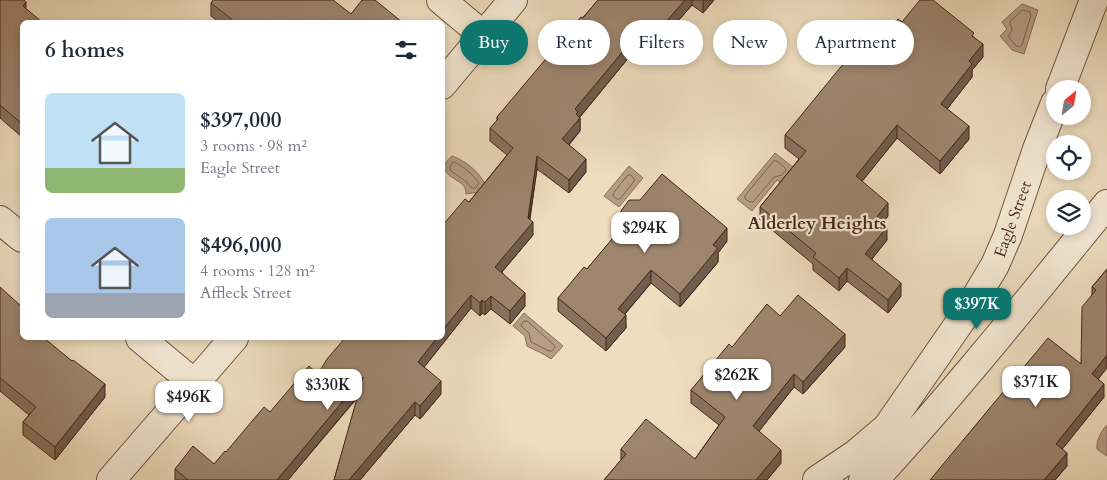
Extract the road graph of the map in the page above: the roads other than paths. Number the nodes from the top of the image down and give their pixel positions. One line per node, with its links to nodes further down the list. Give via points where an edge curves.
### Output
1 (441, 0): 4 (street)
2 (513, 0): 5 (street)
3 (1089, 6): 7 (street)
4 (465, 20)
5 (496, 20)
6 (460, 64): 8 (street)
7 (1063, 80)
8 (445, 82)
9 (1046, 125): 16 (street, Eagle Street, via 995,265 967,312)
10 (1107, 204): 20 (street, via 995,342)
11 (0, 220): 12 (street)
12 (20, 236)
13 (142, 340): 15 (street)
14 (232, 340): 15 (street)
15 (195, 384): 17 (street)
16 (888, 426): 18 (street, Eagle Street, via 857,453); 19 (street, Eagle Street)
17 (111, 480)
18 (817, 480)
19 (863, 480)
20 (874, 480)

